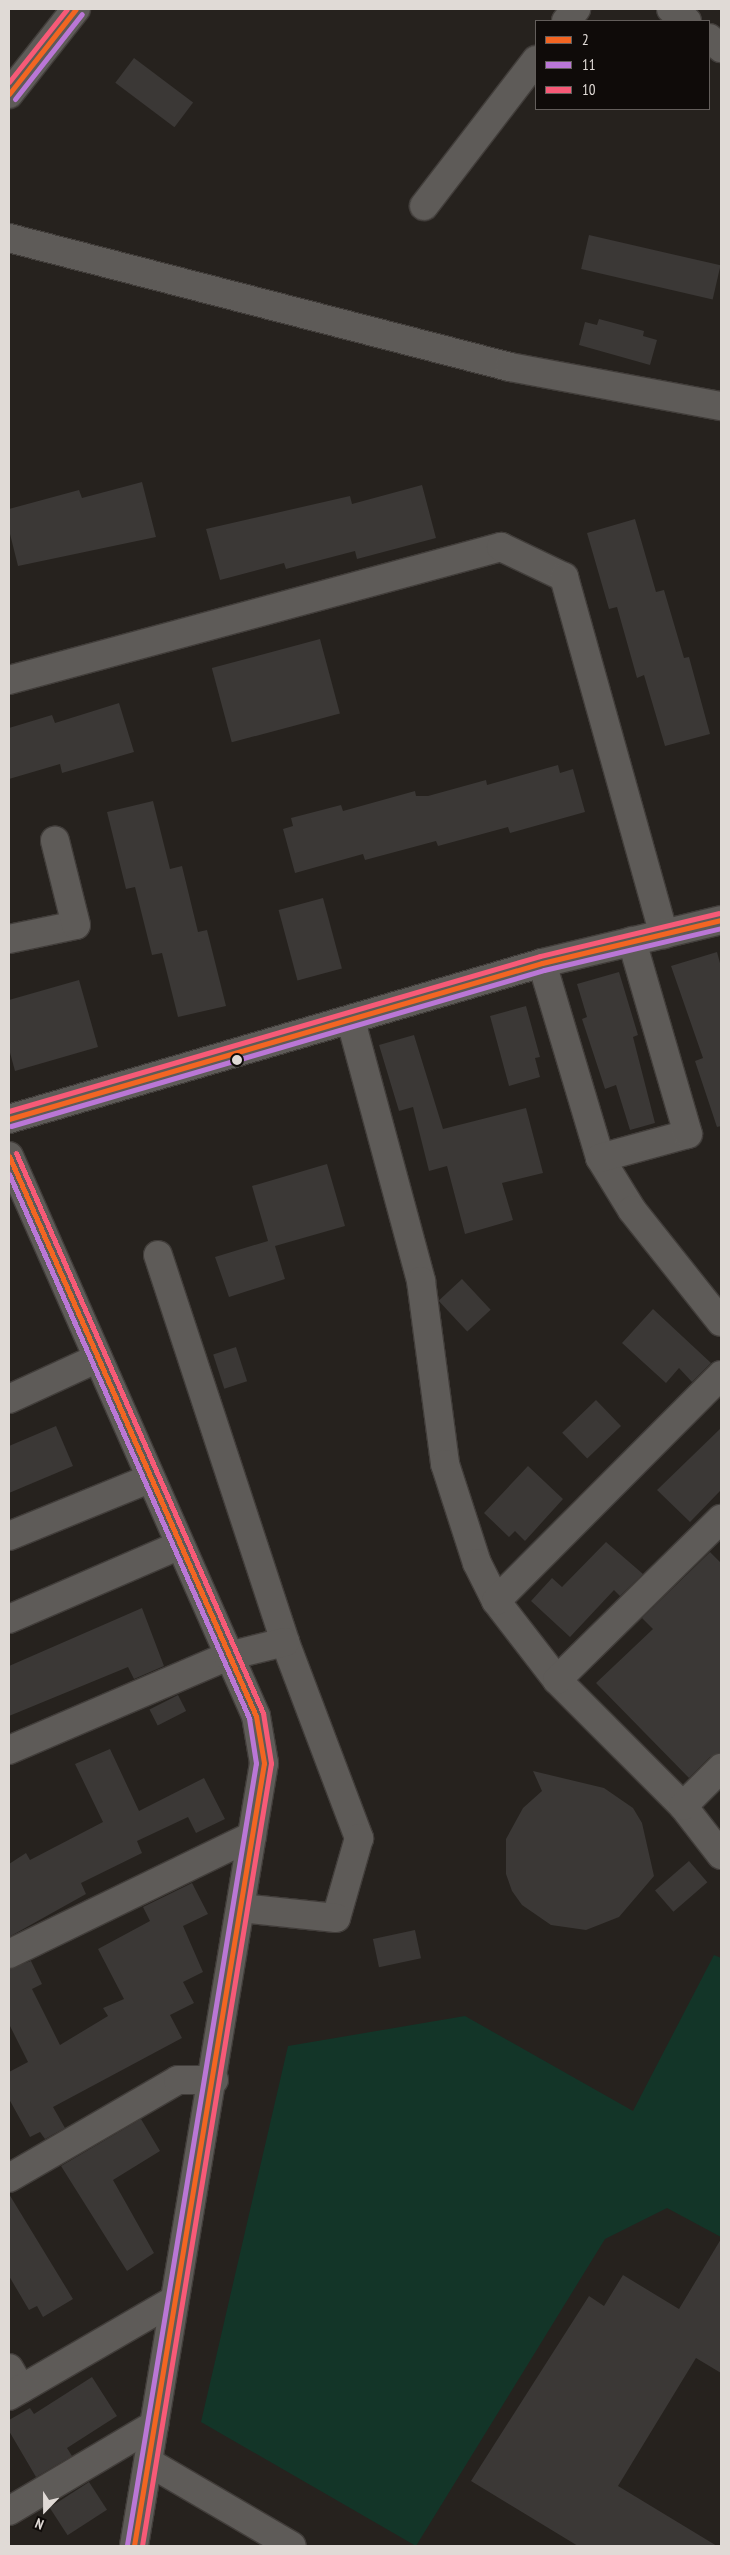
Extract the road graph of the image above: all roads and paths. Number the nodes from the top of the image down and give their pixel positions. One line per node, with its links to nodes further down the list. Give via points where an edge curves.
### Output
1 (76, 9): 9 (street)
2 (576, 9): 4 (street)
3 (671, 9): 5 (street)
4 (567, 20)
5 (687, 20)
6 (710, 39): 7 (street)
7 (721, 48)
8 (535, 61): 10 (street)
9 (9, 94)
10 (424, 206)
11 (9, 238): 12 (street, via 510,367)
12 (721, 406)
13 (9, 680): 16 (street, via 501,548 564,577)
14 (55, 841): 17 (street, via 76,925)
15 (721, 920): 16 (street)
16 (664, 934): 18 (street)
17 (9, 939)
18 (632, 941): 19 (street); 23 (street, via 688,1134)
19 (542, 963): 20 (street); 23 (street)
20 (351, 1022): 21 (street); 33 (street, via 422,1281 445,1464 477,1563)
21 (9, 1119)
22 (9, 1156): 26 (street)
23 (600, 1158): 25 (street, via 632,1210)
24 (158, 1255): 35 (street)
25 (721, 1322)
26 (98, 1358): 28 (street); 29 (street)
27 (721, 1375): 33 (street)
28 (9, 1399)
29 (150, 1478): 31 (street); 32 (street)
30 (721, 1519): 37 (street)
31 (9, 1536)
32 (180, 1545): 34 (street); 36 (street)
33 (496, 1601): 37 (street)
34 (9, 1619)
35 (285, 1642): 36 (street); 43 (street, via 359,1838 336,1918)
36 (228, 1656): 38 (street); 41 (street, via 256,1716 264,1763)
37 (557, 1680): 40 (street)
38 (9, 1750)
39 (721, 1768): 40 (street)
40 (683, 1806): 42 (street)
41 (252, 1836): 43 (street); 44 (street)
42 (721, 1855)
43 (240, 1908): 45 (street)
44 (9, 1954)
45 (214, 2080): 46 (street, via 178,2080); 47 (street)
46 (9, 2178)
47 (173, 2302): 48 (street); 49 (street)
48 (13, 2384)
49 (154, 2426): 50 (street); 51 (street)
50 (150, 2462): 52 (street); 53 (street)
51 (9, 2511)
52 (134, 2546)
53 (292, 2546)

